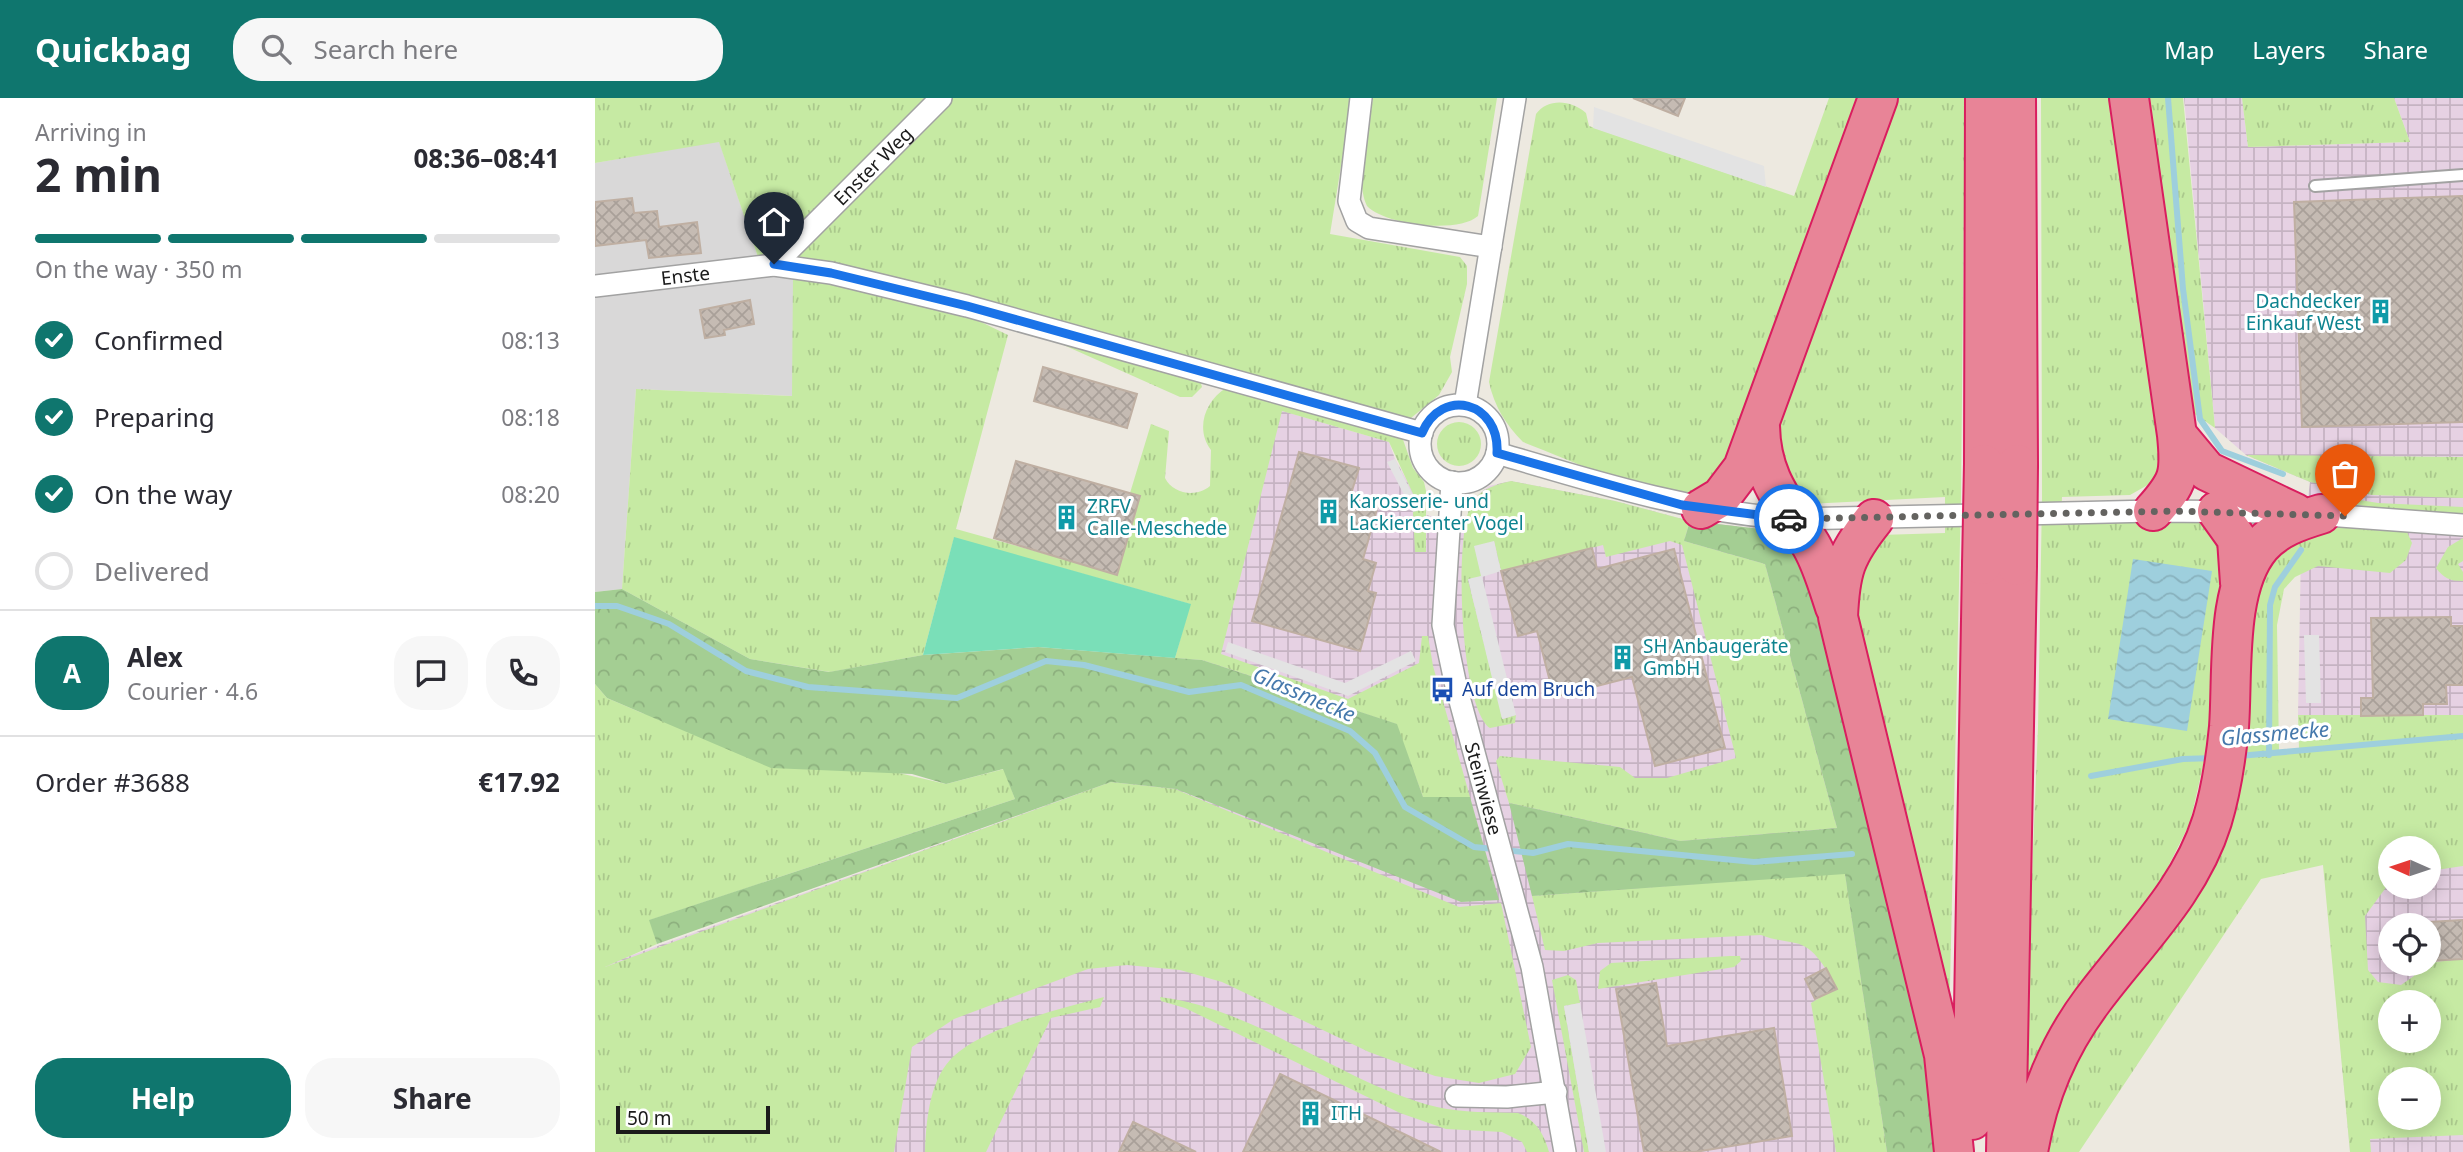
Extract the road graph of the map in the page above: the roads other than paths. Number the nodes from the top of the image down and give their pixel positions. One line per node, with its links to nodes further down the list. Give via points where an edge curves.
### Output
1 (941, 98): 11 (street, Enster Weg)
2 (1361, 98): 10 (street, via 1349,201 1357,221 1369,228)
3 (1515, 98): 10 (street)
4 (1878, 98): 14 (highway)
5 (1985, 98): 18 (highway)
6 (2016, 98): 18 (highway)
7 (2129, 98): 16 (highway)
8 (2463, 175): 9 (lane)
9 (2315, 186)
10 (1490, 247): 13 (street)
11 (774, 264): 12 (street, Enste); 15 (street, Enste, via 967,306)
12 (595, 286)
13 (1465, 405): 15 (street, via 1441,409); 17 (street, via 1487,416 1494,426)
14 (1760, 421): 20 (highway, via 1736,480 1721,497); 24 (highway, via 1763,462)
15 (1422, 433): 19 (street, via 1424,462 1433,473)
16 (2177, 435): 22 (highway, via 2180,468 2176,483); 23 (highway, via 2207,471)
17 (1497, 453): 19 (street, via 1483,475 1471,482); 20 (street)
18 (2001, 464): 27 (highway, bridge)
19 (1452, 482): 30 (street, Steinwiese, via 1444,625 1456,686 1532,967)
20 (1701, 509): 24 (street)
21 (2217, 510): 22 (street); 23 (street); 28 (highway, via 2237,539)
22 (2153, 511): 25 (street)
23 (2308, 514): 26 (street); 28 (highway, via 2277,531 2254,555)
24 (1793, 519): 25 (street); 29 (highway, via 1822,568)
25 (1874, 519): 29 (highway, via 1841,569)
26 (2463, 525)
27 (2000, 566): 34 (highway); 35 (highway)
28 (2240, 583): 36 (highway, via 2228,730 2211,821 2190,871 2079,1020 2043,1094)
29 (1838, 617): 33 (highway, via 1944,1055)
30 (1556, 1092): 31 (street); 32 (street, Steinwiese)
31 (1456, 1096)
32 (1566, 1152)
33 (1954, 1152)
34 (1971, 1152)
35 (2006, 1152)
36 (2028, 1152)

